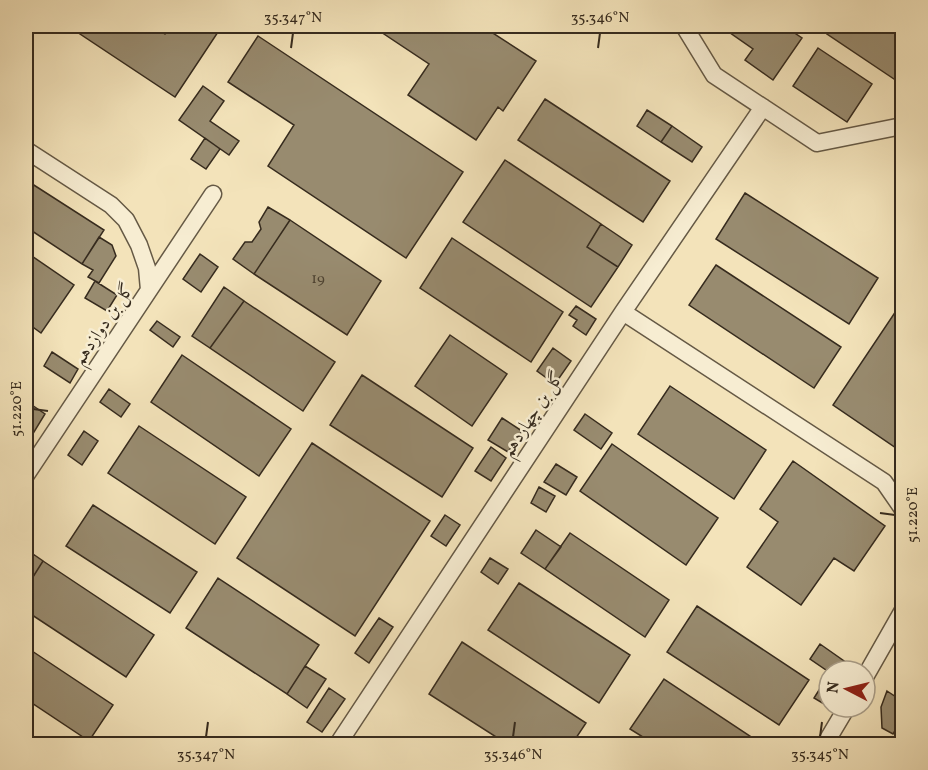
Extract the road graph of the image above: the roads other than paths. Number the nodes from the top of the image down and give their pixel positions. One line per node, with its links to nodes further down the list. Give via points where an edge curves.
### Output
1 (684, 26): 2 (street, via 714,75)
2 (763, 107): 3 (street, via 817,143); 7 (street, گل بن چهاردهم)
3 (903, 126)
4 (26, 150): 6 (street, via 111,205 126,220 147,268)
5 (213, 194): 6 (street, گل بن دوازدهم)
6 (149, 290): 8 (street, گل بن دوازدهم)
7 (623, 312): 9 (street, via 884,482); 14 (street, گل بن چهاردهم)
8 (26, 475)
9 (903, 508)
10 (903, 612): 11 (street)
11 (876, 659)
12 (842, 719): 13 (street)
13 (832, 742)
14 (338, 744)

